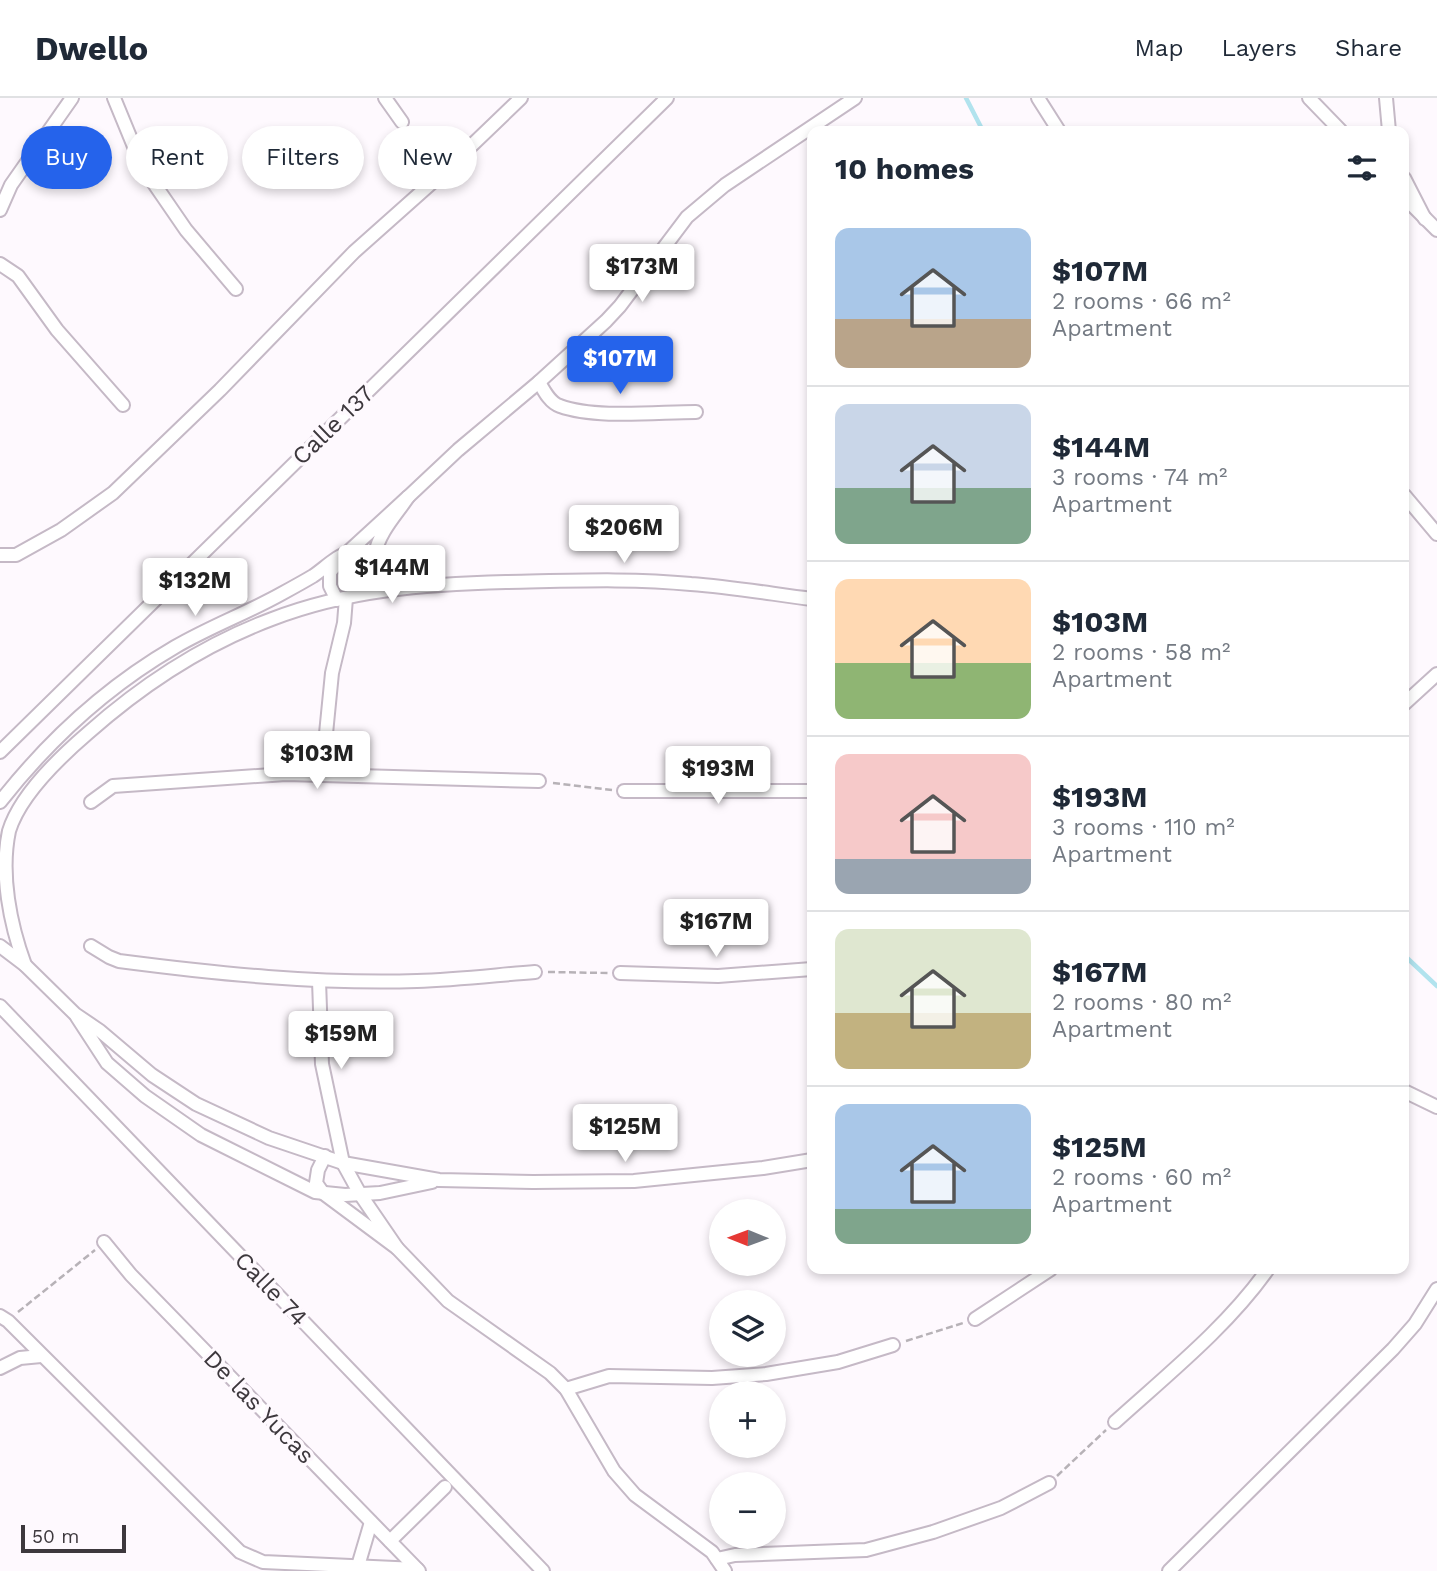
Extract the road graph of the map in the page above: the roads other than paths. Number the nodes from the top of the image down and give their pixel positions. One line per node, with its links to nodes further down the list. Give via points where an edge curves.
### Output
1 (72, 98): 18 (street, via 11,185)
2 (114, 98): 22 (street, via 142,166 186,230)
3 (385, 98): 10 (street)
4 (521, 98): 30 (street, via 354,252 113,493 16,555)
5 (667, 98): 38 (street, Calle 137)
6 (855, 98): 11 (street)
7 (1038, 98): 12 (street)
8 (1308, 98): 13 (street)
9 (1386, 98): 14 (street)
10 (402, 122)
11 (813, 126)
12 (1056, 126)
13 (1335, 126)
14 (1389, 126)
15 (807, 130): 23 (street, via 725,185 687,217 620,306)
16 (1409, 188): 19 (street)
17 (1409, 202): 19 (street)
18 (0, 210)
19 (1425, 219): 20 (street)
20 (1437, 230)
21 (0, 264): 24 (street, via 18,276 57,330)
22 (236, 289)
23 (538, 383): 25 (street, via 558,406 612,413); 26 (street)
24 (123, 405)
25 (696, 412)
26 (408, 497): 29 (street); 31 (street, via 379,538)
27 (1409, 501): 28 (street)
28 (1437, 534)
29 (347, 553): 31 (street); 35 (street, via 329,579); 43 (street, via 314,576 176,646 122,682 24,772)
30 (0, 555)
31 (374, 557): 32 (street); 33 (street)
32 (434, 584): 33 (street); 34 (street, via 690,583)
33 (370, 592): 35 (street)
34 (807, 598)
35 (341, 599): 39 (street, via 344,622 332,673); 45 (street, via 236,634 155,681 99,723 63,755 21,806 9,829)
36 (1437, 674): 37 (street)
37 (1409, 699)
38 (0, 752)
39 (322, 774): 40 (street); 44 (street, via 113,786)
40 (539, 781)
41 (624, 791): 42 (street)
42 (807, 791)
43 (0, 802)
44 (91, 802)
45 (2, 860): 46 (street)
46 (2, 885): 49 (street, via 9,923)
47 (0, 946): 49 (street)
48 (91, 946): 53 (street, via 120,961)
49 (25, 965): 55 (street)
50 (807, 969): 52 (street, via 718,976)
51 (535, 972): 53 (street, via 418,981)
52 (620, 973)
53 (319, 981): 60 (street, via 322,1064)
54 (0, 1006): 83 (street, Calle 74)
55 (75, 1014): 58 (street, via 195,1104 269,1138); 62 (street, via 107,1063 145,1096 201,1135)
56 (1409, 1093): 57 (street)
57 (1437, 1107)
58 (325, 1156): 60 (street); 62 (street, via 316,1183)
59 (807, 1161): 61 (street, via 634,1181)
60 (343, 1163): 61 (street); 63 (street)
61 (439, 1180): 63 (street)
62 (323, 1193): 63 (street); 65 (street)
63 (360, 1194): 65 (street)
64 (104, 1242): 78 (street, De las Yucas)
65 (397, 1248): 74 (street, via 448,1301)
66 (1043, 1274): 70 (street)
67 (1264, 1274): 75 (street, via 1193,1353)
68 (1437, 1289): 85 (street, via 1393,1349)
69 (4, 1319): 72 (street)
70 (975, 1319)
71 (893, 1345): 74 (street, via 838,1362 766,1374 609,1376)
72 (41, 1356): 73 (street, via 20,1358); 81 (street, via 240,1552 263,1562)
73 (0, 1368)
74 (566, 1389): 80 (street, via 628,1487)
75 (1115, 1422)
76 (1049, 1483): 80 (street, via 1001,1508 866,1550)
77 (445, 1487): 79 (street)
78 (371, 1522): 79 (street, De las Yucas); 81 (street)
79 (390, 1541): 82 (street, De las Yucas)
80 (717, 1559): 84 (street)
81 (358, 1566): 82 (street)
82 (418, 1570)
83 (543, 1571)
84 (725, 1571)
85 (1169, 1571)

